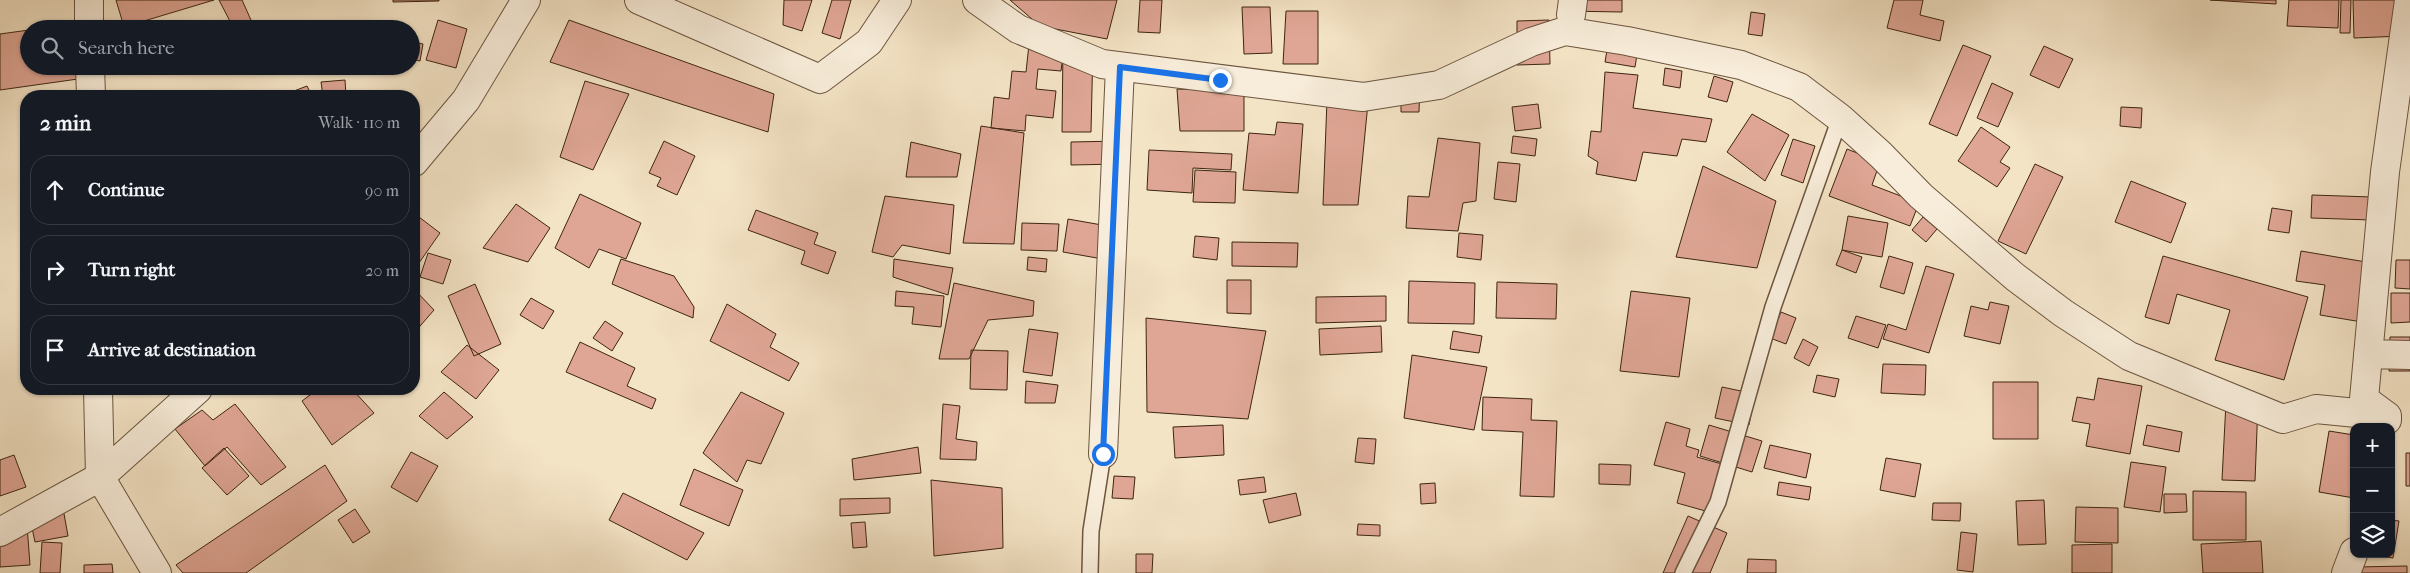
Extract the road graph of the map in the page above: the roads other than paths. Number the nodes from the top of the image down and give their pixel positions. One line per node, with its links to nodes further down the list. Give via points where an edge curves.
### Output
1 (89, 0): 7 (street)
2 (526, 0): 12 (street, via 466,100)
3 (639, 0): 4 (street, via 820,79 870,42)
4 (897, 0)
5 (977, 0): 8 (street, via 1018,29 1102,64)
6 (2409, 0): 13 (street, via 2385,172)
7 (89, 20)
8 (1120, 67): 11 (street, via 1363,97 1439,85 1531,42 1565,31 1741,65 1799,87); 18 (street)
9 (90, 75): 10 (street)
10 (91, 90)
11 (1840, 118): 17 (street, via 1961,232 2064,313 2129,356 2283,418 2316,409); 24 (lane, via 1772,307 1718,502)
12 (420, 155)
13 (2368, 354): 14 (street); 17 (street, via 2364,398)
14 (2410, 356)
15 (98, 395): 19 (street)
16 (191, 395): 19 (street)
17 (2387, 422)
18 (1103, 454): 23 (lane, via 1091,531)
19 (100, 477): 20 (street); 22 (street)
20 (0, 532)
21 (2352, 558): 25 (street)
22 (157, 573)
23 (1090, 573)
24 (1683, 573)
25 (2346, 573)

